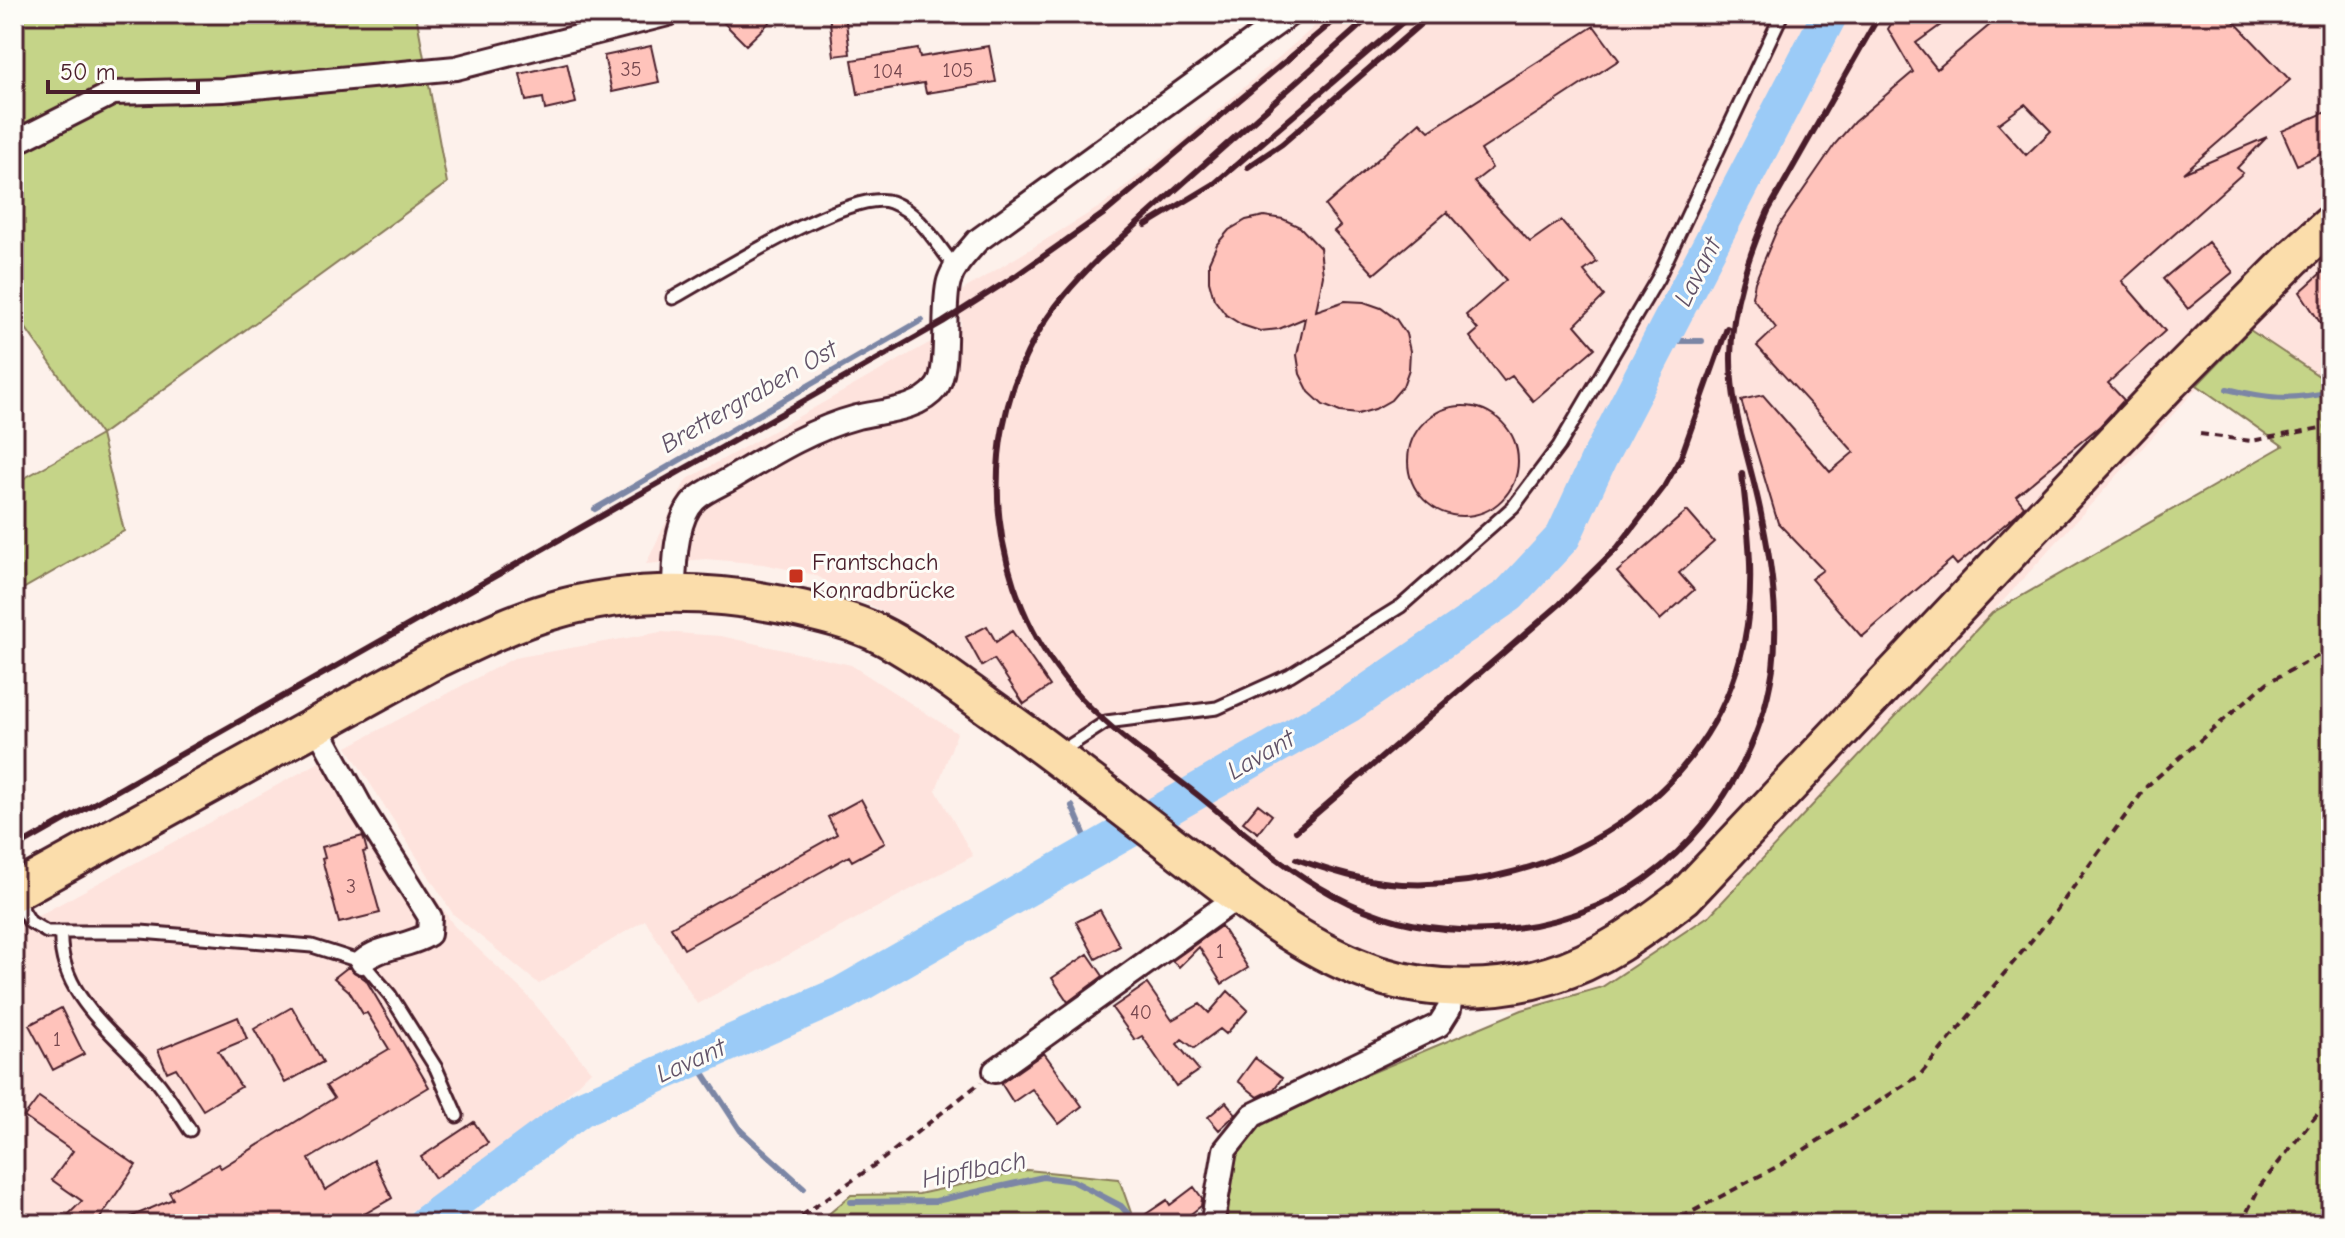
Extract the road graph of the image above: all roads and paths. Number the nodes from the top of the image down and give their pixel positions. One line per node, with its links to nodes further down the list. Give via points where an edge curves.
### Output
1 (668, 14): 4 (street, via 456,68 223,90 113,93)
2 (1290, 14): 6 (street, via 977,241)
3 (1782, 14): 13 (lane, via 1658,278 1559,446 1513,507 1401,606 1290,675 1217,708 1106,722)
4 (14, 143)
5 (2331, 224): 18 (main road, via 2170,382 1684,897 1633,935 1565,970 1502,985)
6 (955, 267): 7 (lane, via 924,225 905,209 880,199 828,213); 10 (street, via 945,300 943,375 937,388 914,404 832,423 694,500 682,523)
7 (673, 298)
8 (2331, 426): 9 (path, via 2251,441)
9 (2200, 434)
10 (674, 593): 12 (main road, via 601,600 502,628); 13 (main road, via 768,601 875,632)
11 (2331, 649): 25 (path, via 2268,682 2147,786 2056,911 1920,1075 1782,1164)
12 (316, 725): 14 (main road); 17 (street, via 430,917 429,934 419,941 373,953)
13 (1056, 755): 15 (main road)
14 (14, 894): 16 (lane, via 37,929)
15 (1239, 896): 18 (main road, via 1334,958 1380,975); 19 (street)
16 (61, 932): 17 (lane, via 141,932 312,946); 22 (lane, via 60,952 69,979 104,1028 158,1083)
17 (362, 962): 21 (lane, via 390,995 436,1068)
18 (1452, 987): 23 (street, via 1449,1009 1439,1025 1253,1115 1225,1150)
19 (995, 1071): 24 (path)
20 (2331, 1097): 26 (path, via 2260,1186)
21 (457, 1116)
22 (190, 1130)
23 (1214, 1214)
24 (790, 1224)
25 (1669, 1224)
26 (2241, 1224)

